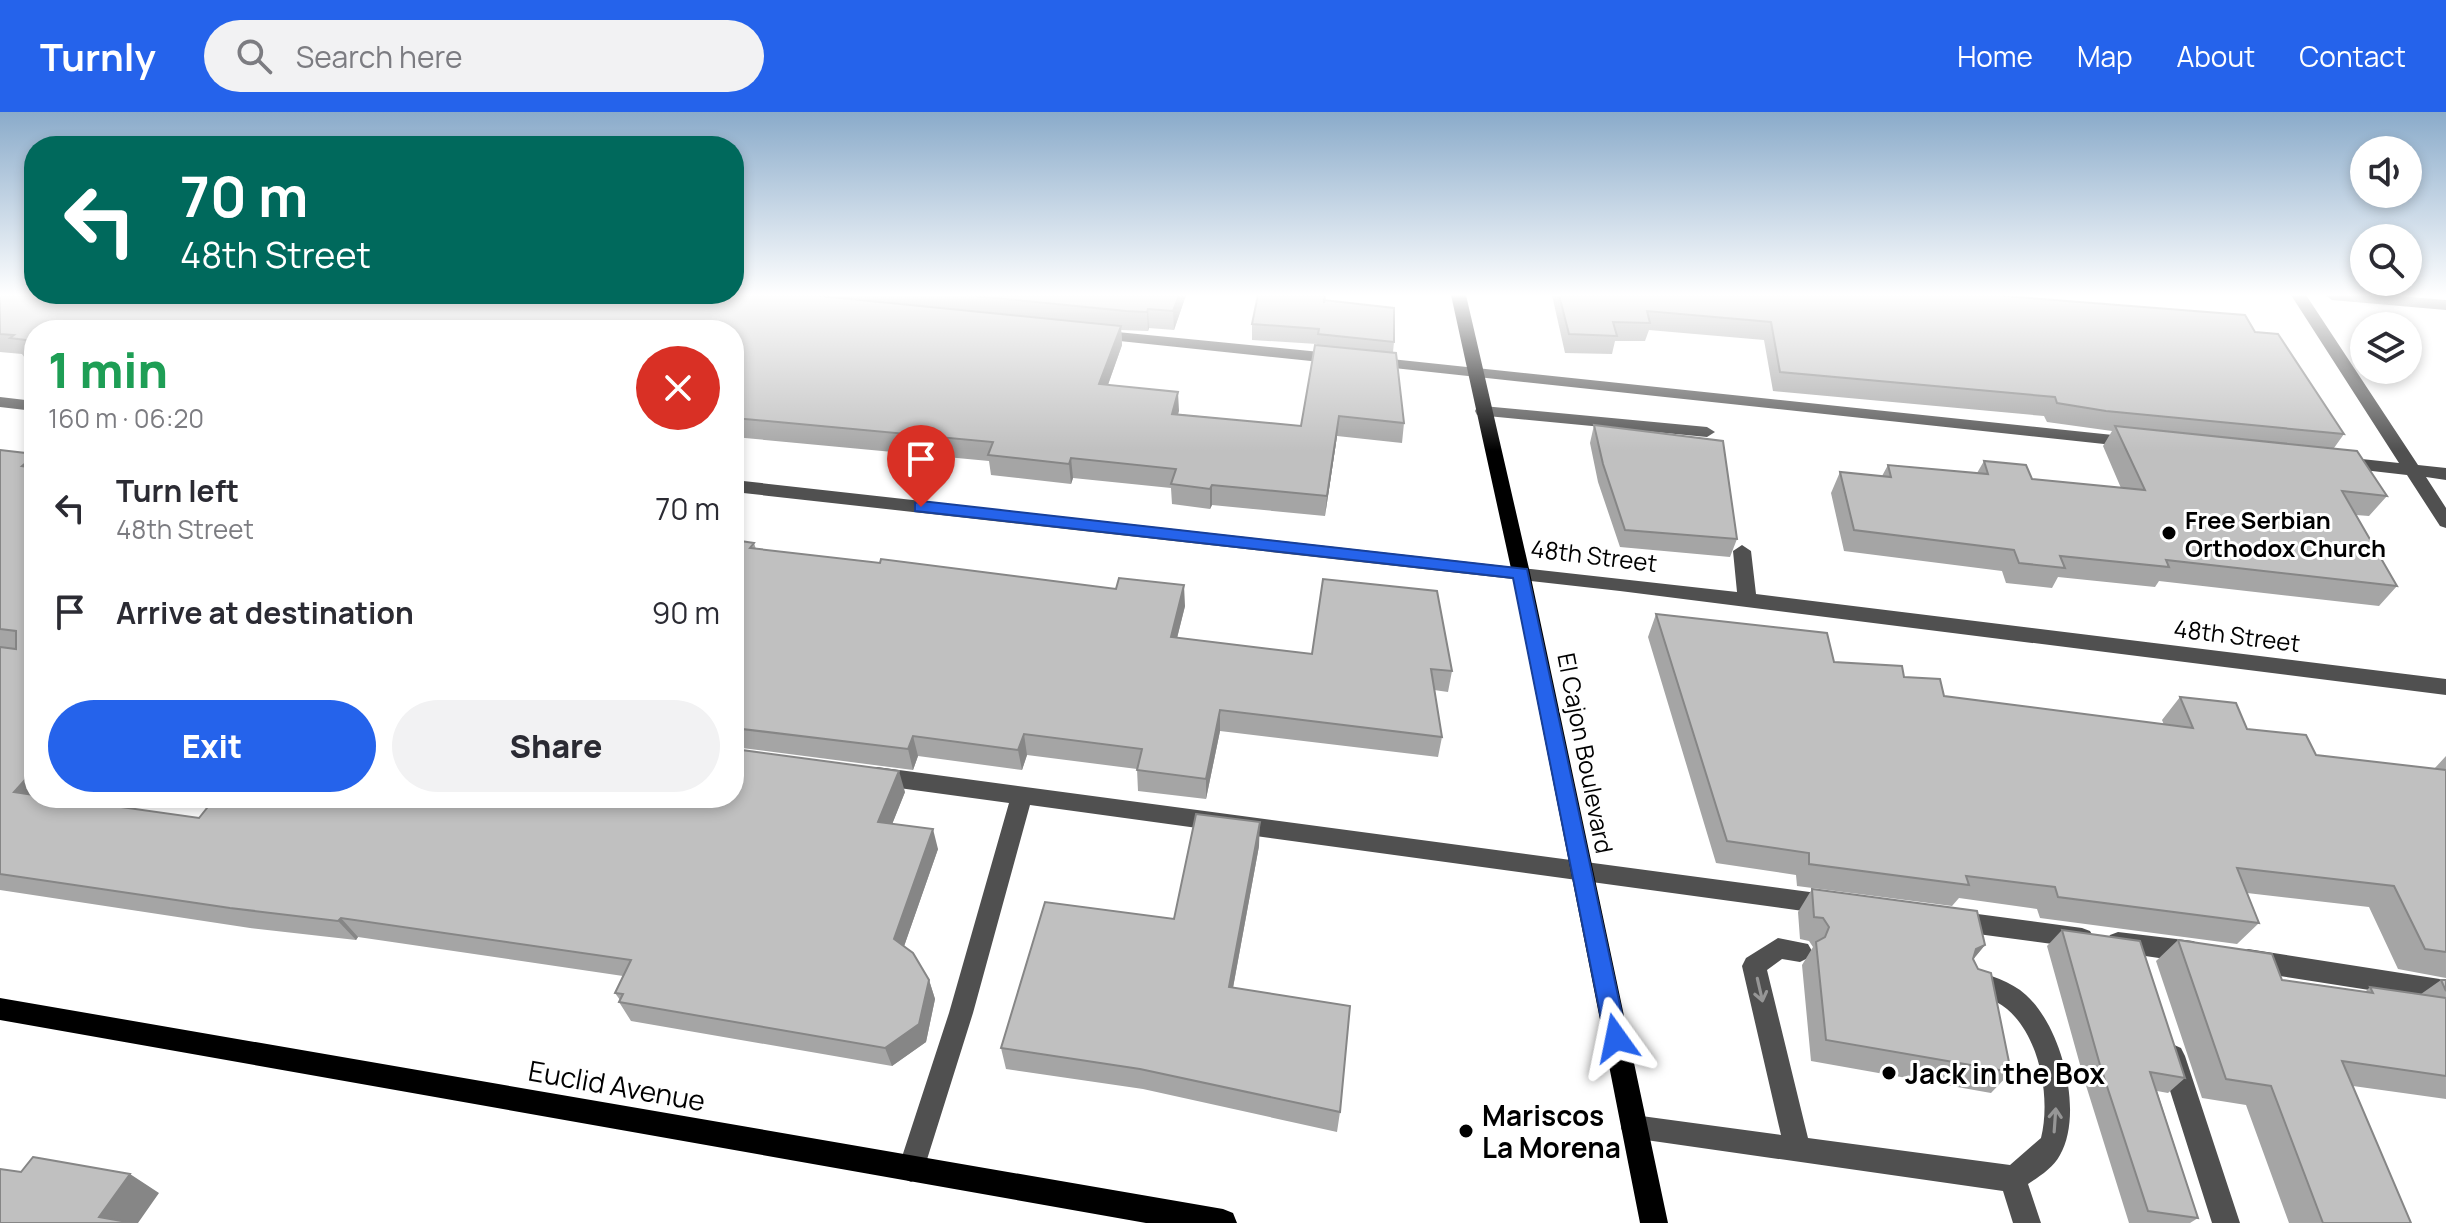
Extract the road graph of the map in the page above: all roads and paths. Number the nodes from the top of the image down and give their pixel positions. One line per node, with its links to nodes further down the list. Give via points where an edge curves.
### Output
1 (1222, 347): 4 (street)
2 (1469, 347): 4 (main road, El Cajon Boulevard)
3 (2332, 347): 11 (street)
4 (1474, 372): 7 (main road, El Cajon Boulevard); 9 (street)
5 (0, 402): 6 (street)
6 (24, 405)
7 (1483, 411): 8 (street); 16 (main road, El Cajon Boulevard)
8 (1707, 432)
9 (2144, 443)
10 (2318, 461): 11 (street)
11 (2412, 470): 12 (street); 14 (street)
12 (2446, 474)
13 (744, 487): 16 (street, 48th Street)
14 (2446, 522)
15 (1742, 551): 17 (street)
16 (1521, 573): 17 (street, 48th Street); 21 (main road, El Cajon Boulevard)
17 (1747, 600): 18 (street, 48th Street)
18 (2446, 687)
19 (855, 773): 20 (street)
20 (1022, 796): 21 (street); 33 (street)
21 (1582, 872): 22 (street); 31 (main road, El Cajon Boulevard)
22 (1860, 908)
23 (1936, 919): 24 (street)
24 (2136, 945): 26 (street); 28 (street)
25 (1800, 951): 32 (street, one-way to 32, via 1778,948 1754,966)
26 (2146, 974)
27 (1970, 980): 34 (street, one-way to 27, via 2042,1158 2053,1142 2057,1119 2050,1064 2036,1027 2019,1005)
28 (2446, 991)
29 (0, 1009): 33 (main road, Euclid Avenue)
30 (2165, 1033): 38 (street)
31 (1634, 1128): 32 (street); 36 (main road, El Cajon Boulevard)
32 (1798, 1150): 34 (street)
33 (911, 1169): 35 (main road, Euclid Avenue)
34 (2013, 1179): 37 (street)
35 (1223, 1223)
36 (1654, 1223)
37 (2027, 1223)
38 (2226, 1223)

